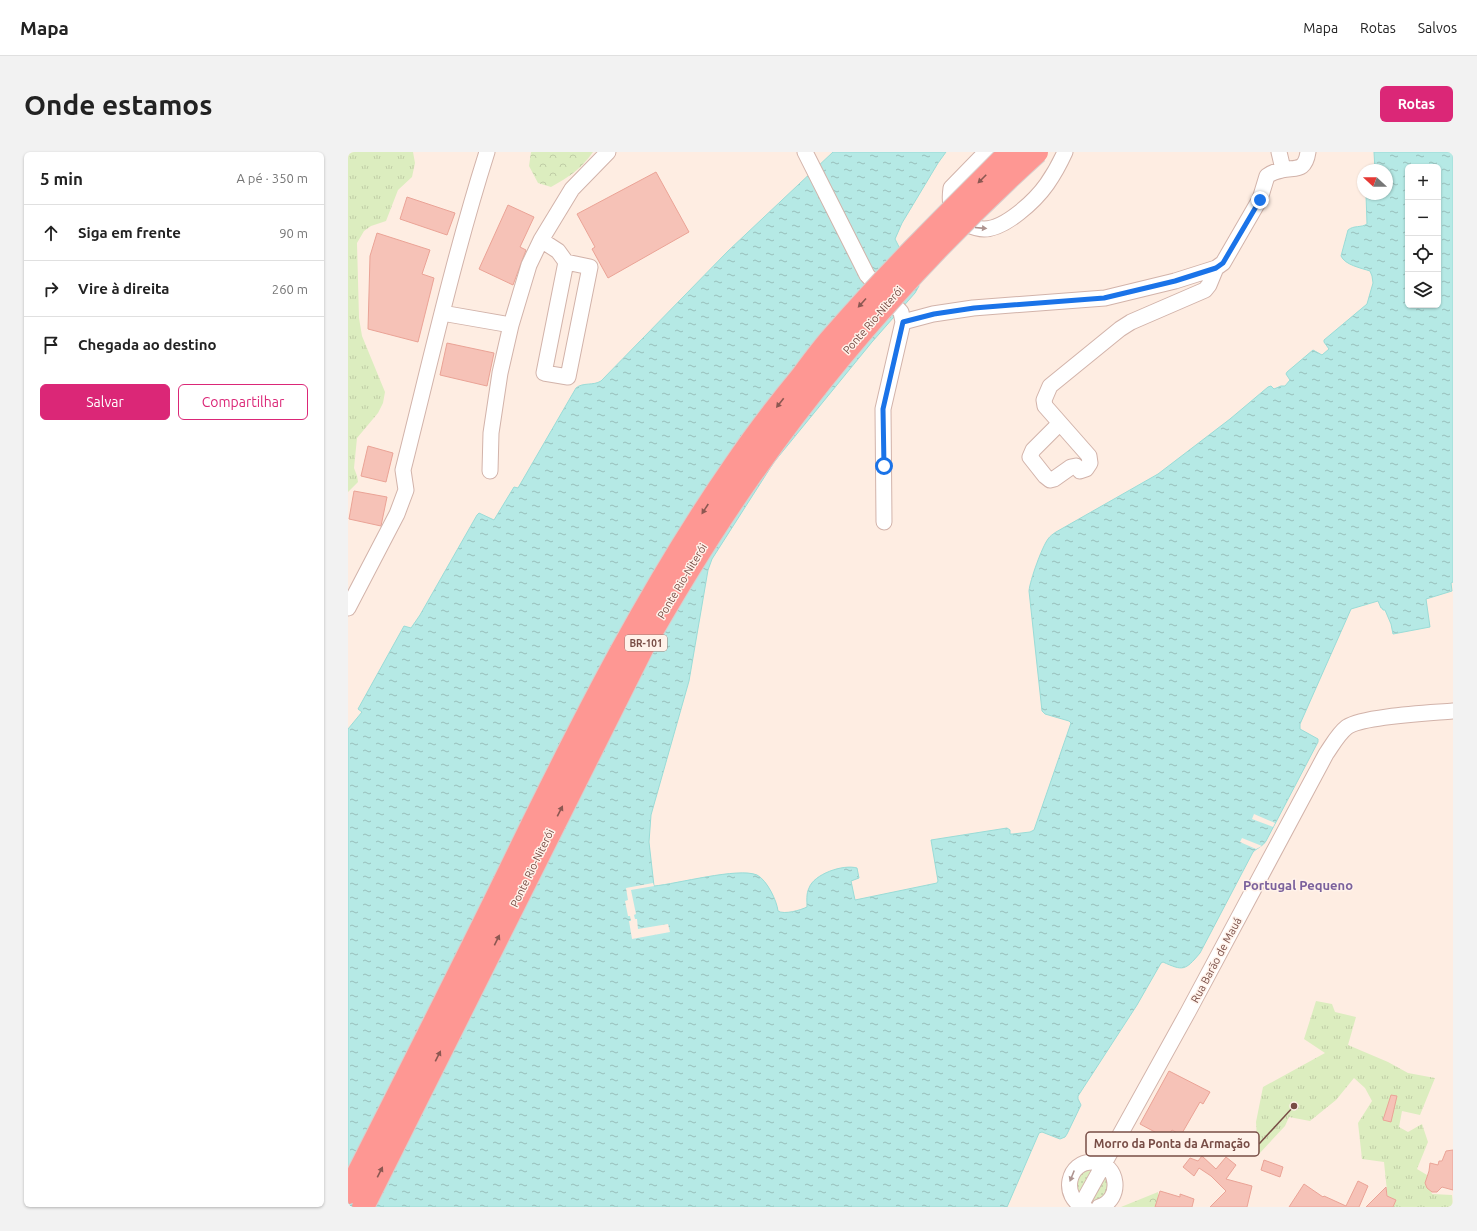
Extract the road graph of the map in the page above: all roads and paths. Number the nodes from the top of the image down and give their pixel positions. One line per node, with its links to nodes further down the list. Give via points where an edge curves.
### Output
1 (487, 152): 14 (street)
2 (608, 152): 11 (street, via 572,189)
3 (986, 152): 6 (street, one-way to 6, via 951,188 950,195 954,215 960,221 983,230 1007,221 1037,196 1055,172)
4 (1010, 152): 23 (highway, Ponte Rio-Niterói / BR-101, one-way to 23, bridge, via 886,277 834,335 735,464 670,563 569,748)
5 (1037, 152): 25 (highway, Ponte Rio-Niterói / BR-101, one-way to 5, bridge, via 644,647 680,582 713,530 748,478 848,348 933,253)
6 (1065, 152)
7 (1279, 152): 10 (street)
8 (1308, 152): 10 (street, via 1304,164 1298,169)
9 (808, 157): 15 (street, bridge, via 867,276)
10 (1283, 169): 13 (street, via 1266,176 1260,200 1223,263)
11 (541, 240): 12 (street, via 558,250); 16 (street, via 529,264)
12 (566, 262): 12 (street, via 544,373 568,378 590,267)
13 (1216, 268): 15 (street, via 1104,298 974,308); 17 (street, via 1205,290 1131,322 1050,386 1044,400 1045,406)
14 (442, 314): 16 (street); 20 (street, via 403,470 406,490 397,514)
15 (902, 318): 19 (street, via 883,409)
16 (512, 325): 18 (street, via 500,373 491,433)
17 (1060, 423)
18 (490, 471)
19 (884, 522)
20 (348, 608)
21 (1453, 711): 22 (street, Rua Barão de Mauá, via 1368,720 1356,723 1342,732 1326,754 1188,1012)
22 (1103, 1164): 24 (street, Rua Barão de Mauá); 24 (street, one-way to 24, via 1087,1162 1080,1165 1070,1178 1071,1194); 26 (street, via 1113,1174 1116,1189 1109,1202)
23 (348, 1193)
24 (1082, 1206)
25 (363, 1207)
26 (1099, 1207)

